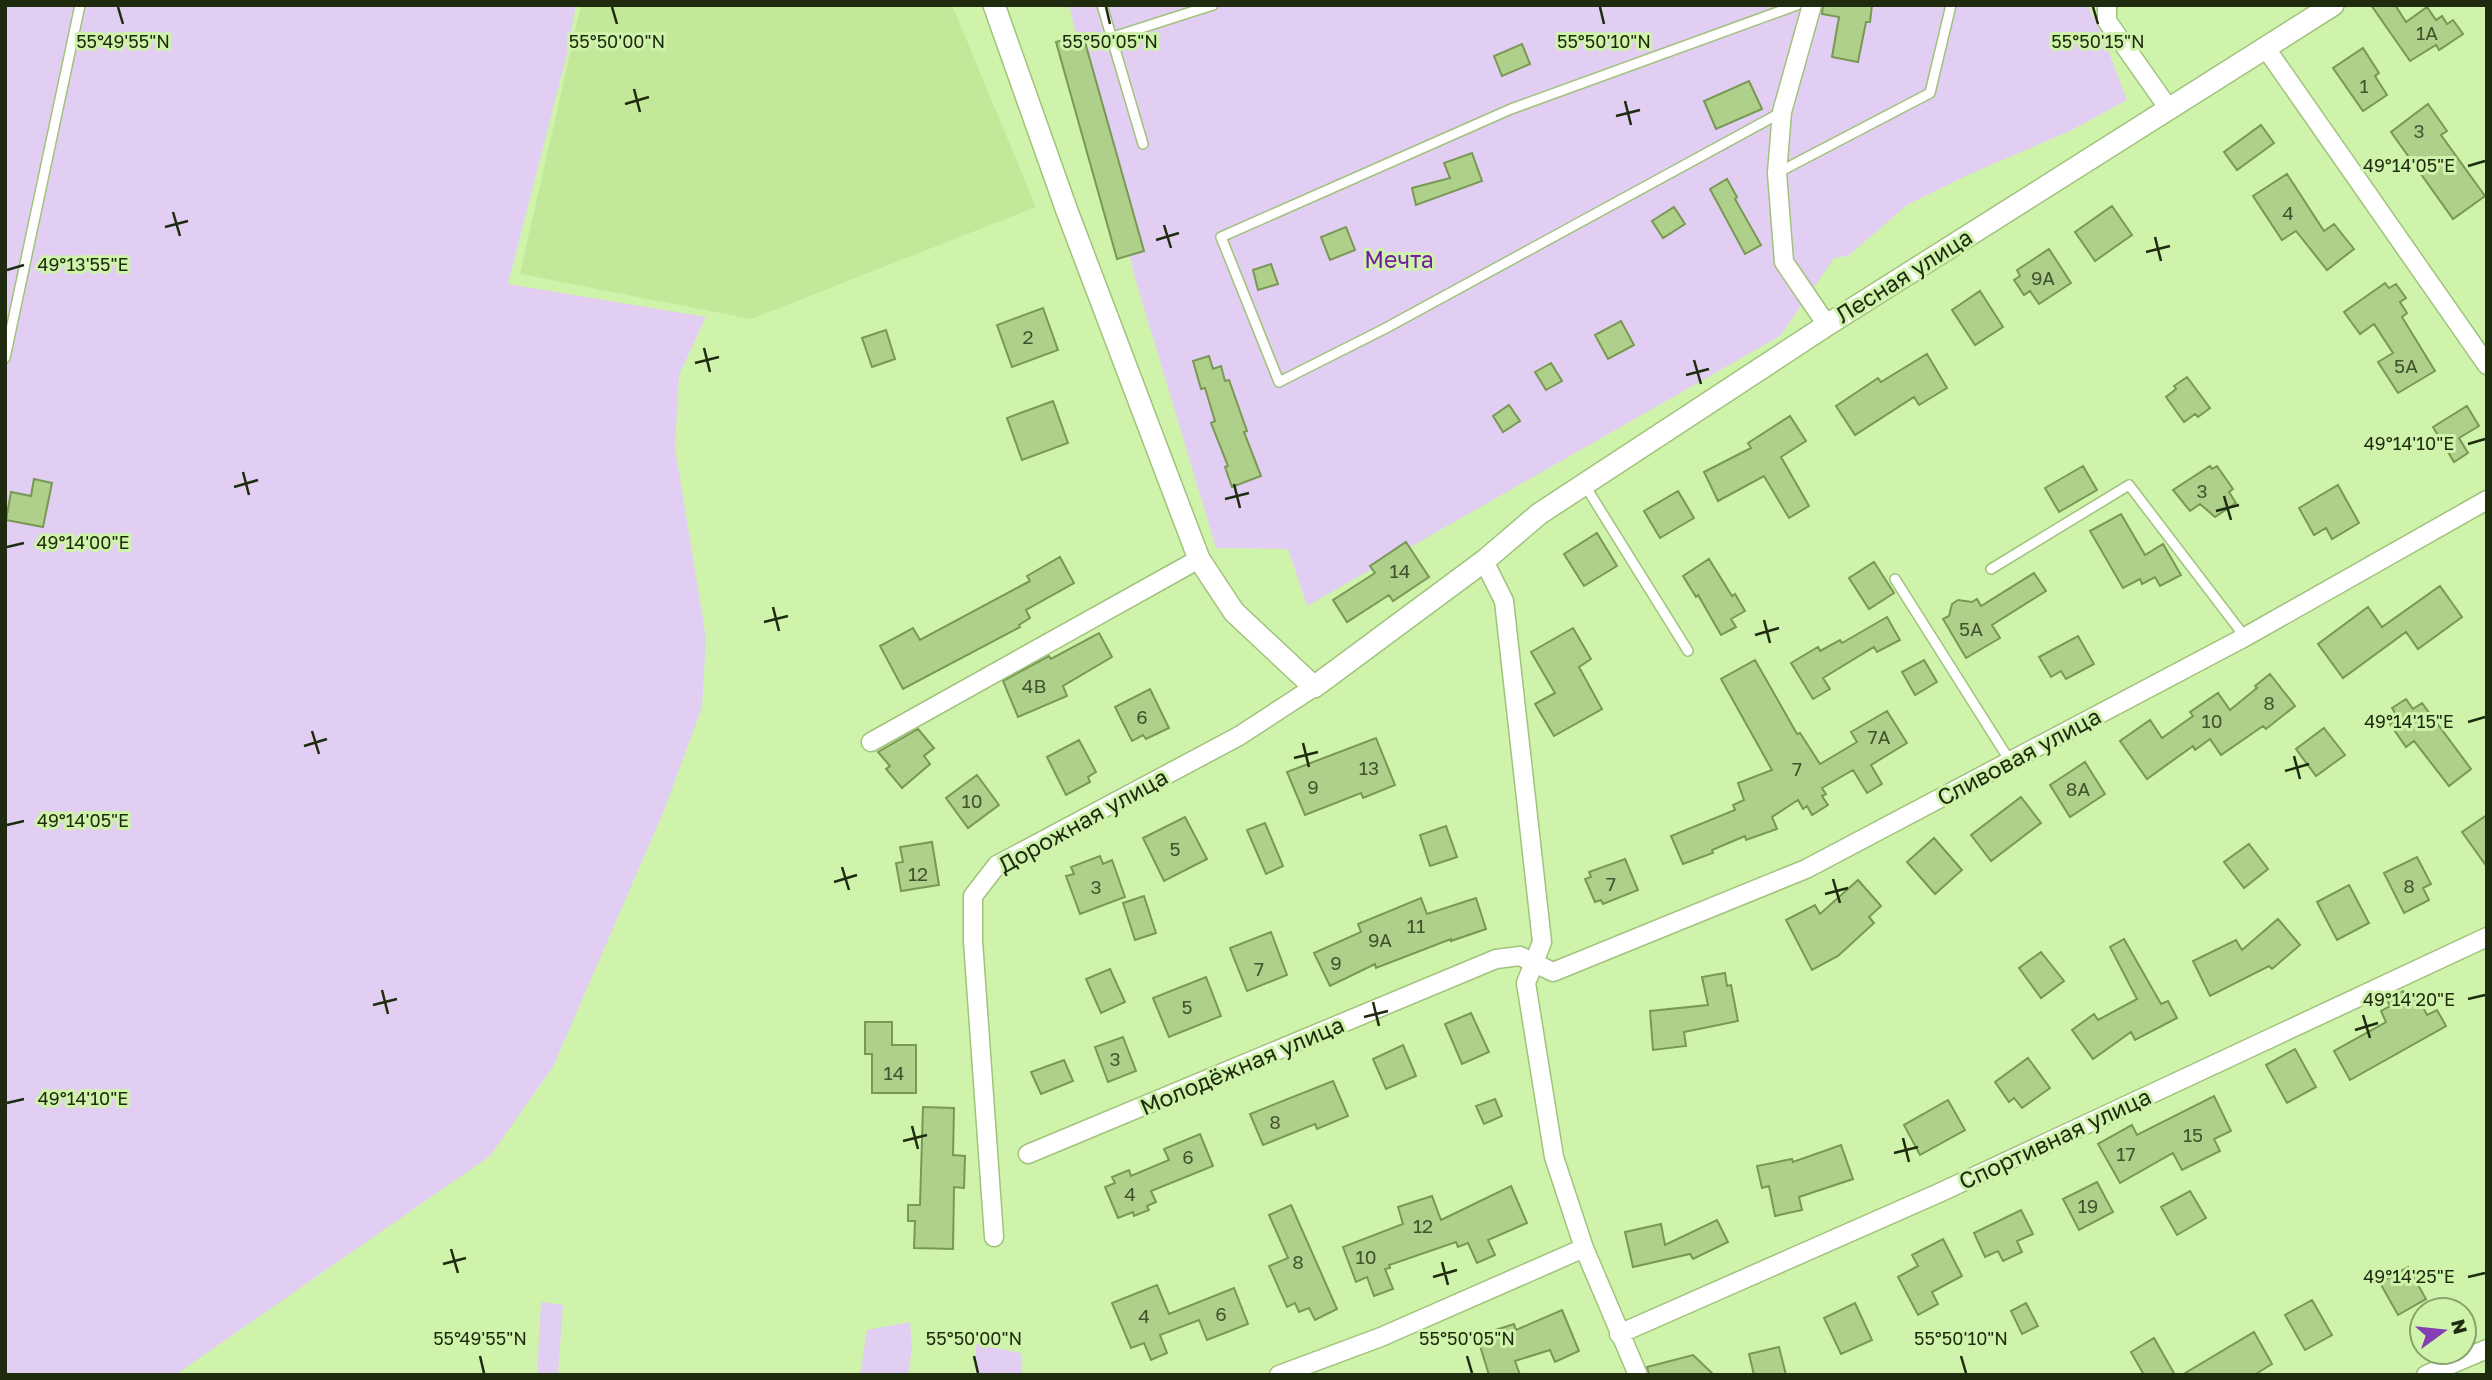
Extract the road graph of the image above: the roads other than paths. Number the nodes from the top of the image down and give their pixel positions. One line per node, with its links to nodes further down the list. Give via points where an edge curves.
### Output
1 (80, 5): 17 (lane)
2 (994, 5): 21 (street)
3 (1102, 5): 10 (lane)
4 (1213, 5): 10 (lane)
5 (1797, 5): 13 (lane, via 1511,109 1222,237 1279,382)
6 (1812, 5): 13 (street)
7 (1951, 5): 15 (lane, via 1930,93)
8 (2106, 5): 12 (street, via 2108,21)
9 (2333, 5): 11 (street, Лесная улица)
10 (1113, 37): 14 (lane)
11 (2265, 47): 12 (street, Лесная улица); 18 (street)
12 (2169, 109): 16 (street, Лесная улица)
13 (1782, 112): 15 (street)
14 (1143, 144)
15 (1777, 173): 16 (street, via 1784,262)
16 (1827, 325): 19 (street, Лесная улица)
17 (5, 358)
18 (2487, 365)
19 (1584, 484): 22 (street, Лесная улица, via 1539,514); 26 (lane)
20 (2487, 500): 25 (street, Сливовая улица)
21 (1199, 559): 27 (street, via 1234,612); 28 (street)
22 (1485, 561): 27 (street, Лесная улица); 31 (street, via 1504,601 1542,942)
23 (1991, 569): 25 (lane, via 2129,485)
24 (1895, 579): 29 (lane)
25 (2245, 637): 29 (street, Сливовая улица)
26 (1688, 651)
27 (1314, 687): 33 (street, Дорожная улица, via 1239,736 996,865 973,896)
28 (871, 742)
29 (2010, 761): 31 (street, Сливовая улица, via 1806,869 1553,972)
30 (2487, 937): 35 (street, Спортивная улица, via 1939,1194)
31 (1534, 963): 32 (street, Молодёжная улица, via 1520,956 1496,959); 34 (street, via 1526,983 1554,1157)
32 (1028, 1154)
33 (994, 1237)
34 (1584, 1248): 35 (street); 37 (street)
35 (1619, 1334): 38 (street)
36 (2487, 1349): 39 (street)
37 (1279, 1375)
38 (1638, 1375)
39 (2426, 1375)

